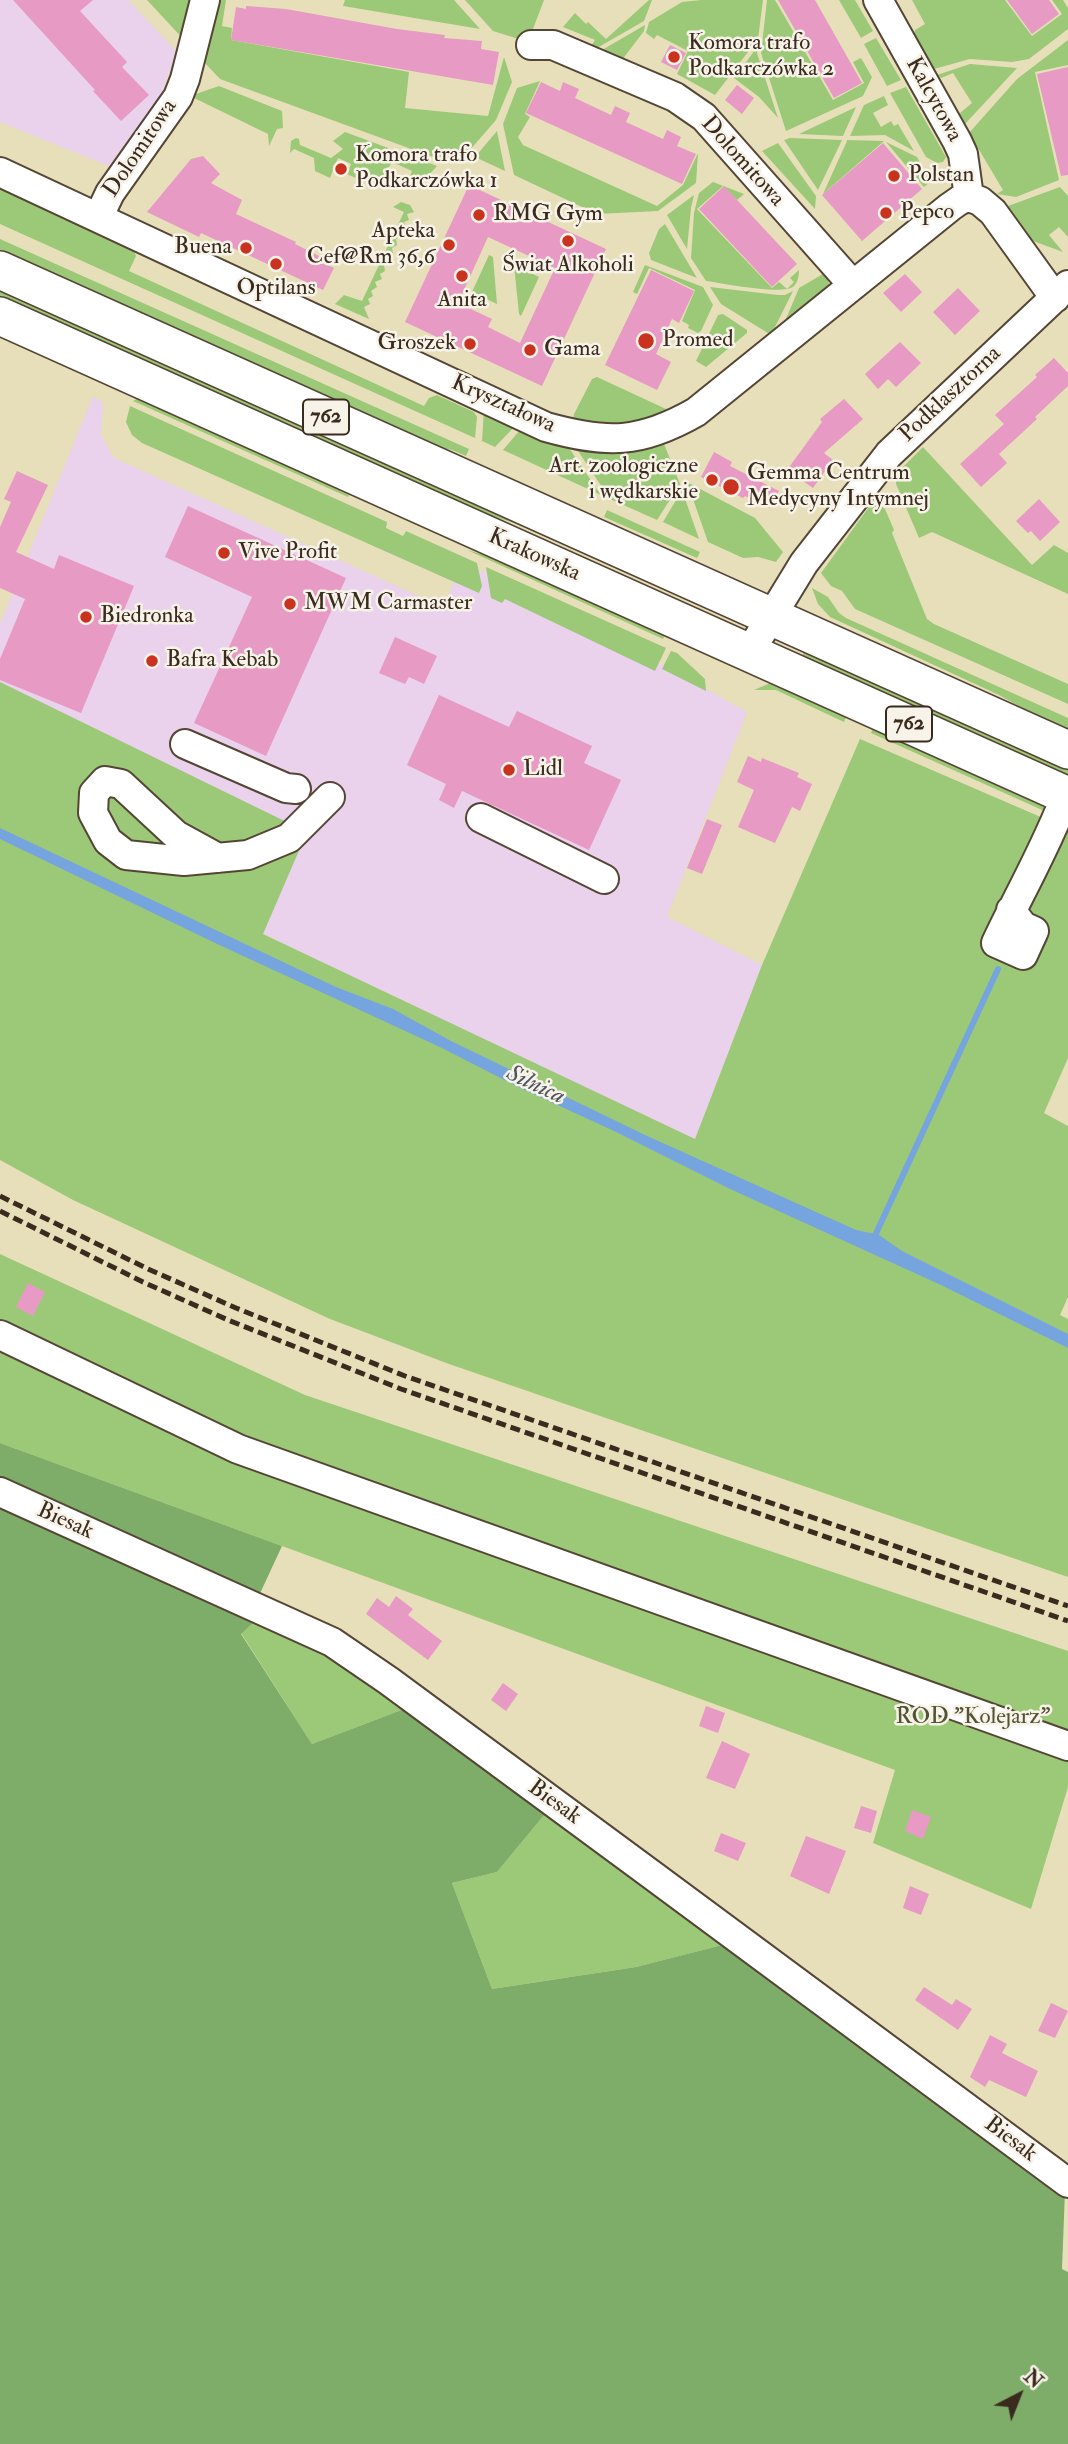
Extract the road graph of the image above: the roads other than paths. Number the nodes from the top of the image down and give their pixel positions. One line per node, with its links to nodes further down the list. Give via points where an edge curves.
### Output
1 (205, 0): 6 (street, Dolomitowa, via 178,97 110,192)
2 (878, 0): 5 (street, Kalcytowa, via 957,141)
3 (531, 45): 8 (street, Dolomitowa, via 553,44 675,97 704,117)
4 (0, 172): 6 (street, Kryształowa)
5 (969, 197): 8 (street, Kryształowa, via 950,206); 9 (street, via 993,212)
6 (99, 216): 8 (street, Kryształowa, via 545,427 603,439 657,432 696,412)
7 (0, 270): 11 (main road, Krakowska / 762)
8 (853, 285)
9 (1062, 292): 11 (street, Podklasztorna, via 889,454 804,563)
10 (0, 316): 12 (main road, Krakowska / 762)
11 (772, 616): 12 (street, Podklasztorna); 14 (main road, Krakowska / 762)
12 (749, 653): 16 (main road, Krakowska / 762)
13 (185, 744): 15 (street)
14 (1068, 750)
15 (296, 789)
16 (1067, 795): 21 (street)
17 (330, 797): 19 (street, via 289,838 248,855)
18 (481, 818): 20 (street)
19 (218, 858)
20 (604, 879)
21 (1011, 910)
22 (0, 1335): 24 (street, via 238,1449)
23 (0, 1492): 25 (street, Biesak, via 332,1642)
24 (1068, 1746)
25 (1068, 2183)

